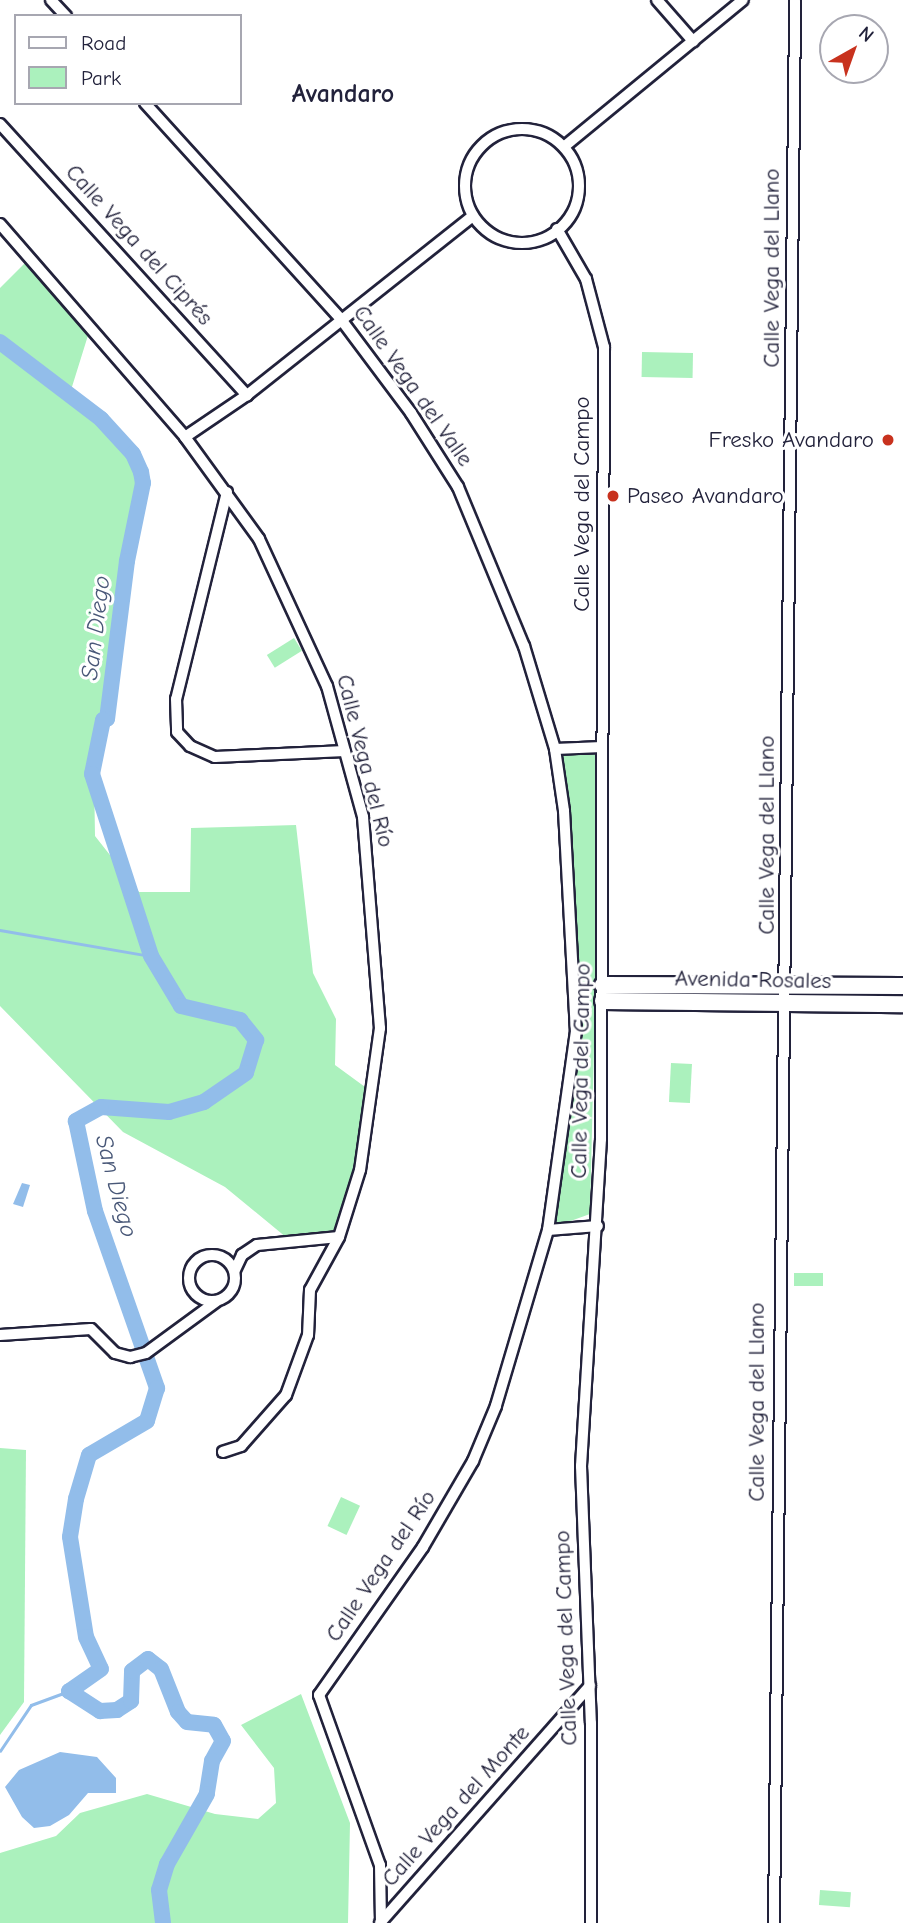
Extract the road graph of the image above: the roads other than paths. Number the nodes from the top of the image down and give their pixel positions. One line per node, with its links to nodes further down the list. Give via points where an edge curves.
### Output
1 (51, 0): 5 (street)
2 (657, 0): 6 (street)
3 (743, 0): 6 (street)
4 (795, 0): 22 (street, Calle Vega del Llano)
5 (64, 14)
6 (694, 41): 9 (street)
7 (147, 105): 13 (street, Calle Vega del Valle)
8 (0, 124): 14 (street, Calle Vega del Ciprés)
9 (565, 146): 10 (street, via 534,129 515,130 483,147 466,180); 12 (street, via 577,166 579,191 571,214)
10 (472, 216): 12 (street, via 494,237 508,242 539,240); 13 (street)
11 (0, 224): 15 (street, Calle Vega del Río)
12 (558, 229): 17 (street, Calle Vega del Campo, via 586,279 604,347)
13 (340, 318): 14 (street); 18 (street, Calle Vega del Valle, via 411,412 458,487 501,582)
14 (247, 395): 15 (street)
15 (185, 437): 16 (street, Calle Vega del Río)
16 (227, 492): 19 (street, Calle Vega del Río, via 282,584 327,686); 19 (street, via 176,699 177,732 190,746 215,757)
17 (602, 747): 18 (street); 21 (street, Calle Vega del Campo)
18 (555, 749): 25 (street, Calle Vega del Campo, via 571,871 576,1013 561,1163)
19 (345, 751): 26 (street, Calle Vega del Río, via 369,854 380,1028 360,1170)
20 (903, 986): 22 (street, Avenida Rosales)
21 (603, 993): 22 (street, Avenida Rosales); 24 (street, Calle Vega del Campo)
22 (787, 996): 23 (street, Avenida Rosales); 34 (street, Calle Vega del Llano)
23 (903, 1004)
24 (598, 1226): 25 (street); 31 (street, Calle Vega del Campo, via 581,1466)
25 (548, 1230): 32 (street, Calle Vega del Río, via 496,1406 473,1461 423,1547 319,1695 319,1706 380,1864)
26 (339, 1237): 27 (street, via 257,1245 242,1255); 30 (street, Calle Vega del Río, via 310,1290 308,1335 286,1395 241,1446)
27 (235, 1270): 28 (street, via 232,1290); 28 (street, via 225,1259 211,1255 194,1265 189,1278 193,1291 203,1299)
28 (217, 1301): 29 (street, via 142,1354 115,1353 91,1329)
29 (0, 1335)
30 (223, 1452)
31 (590, 1686): 32 (street, Calle Vega del Monte); 33 (street, Calle Vega del Campo)
32 (381, 1923)
33 (591, 1923)
34 (774, 1923)

